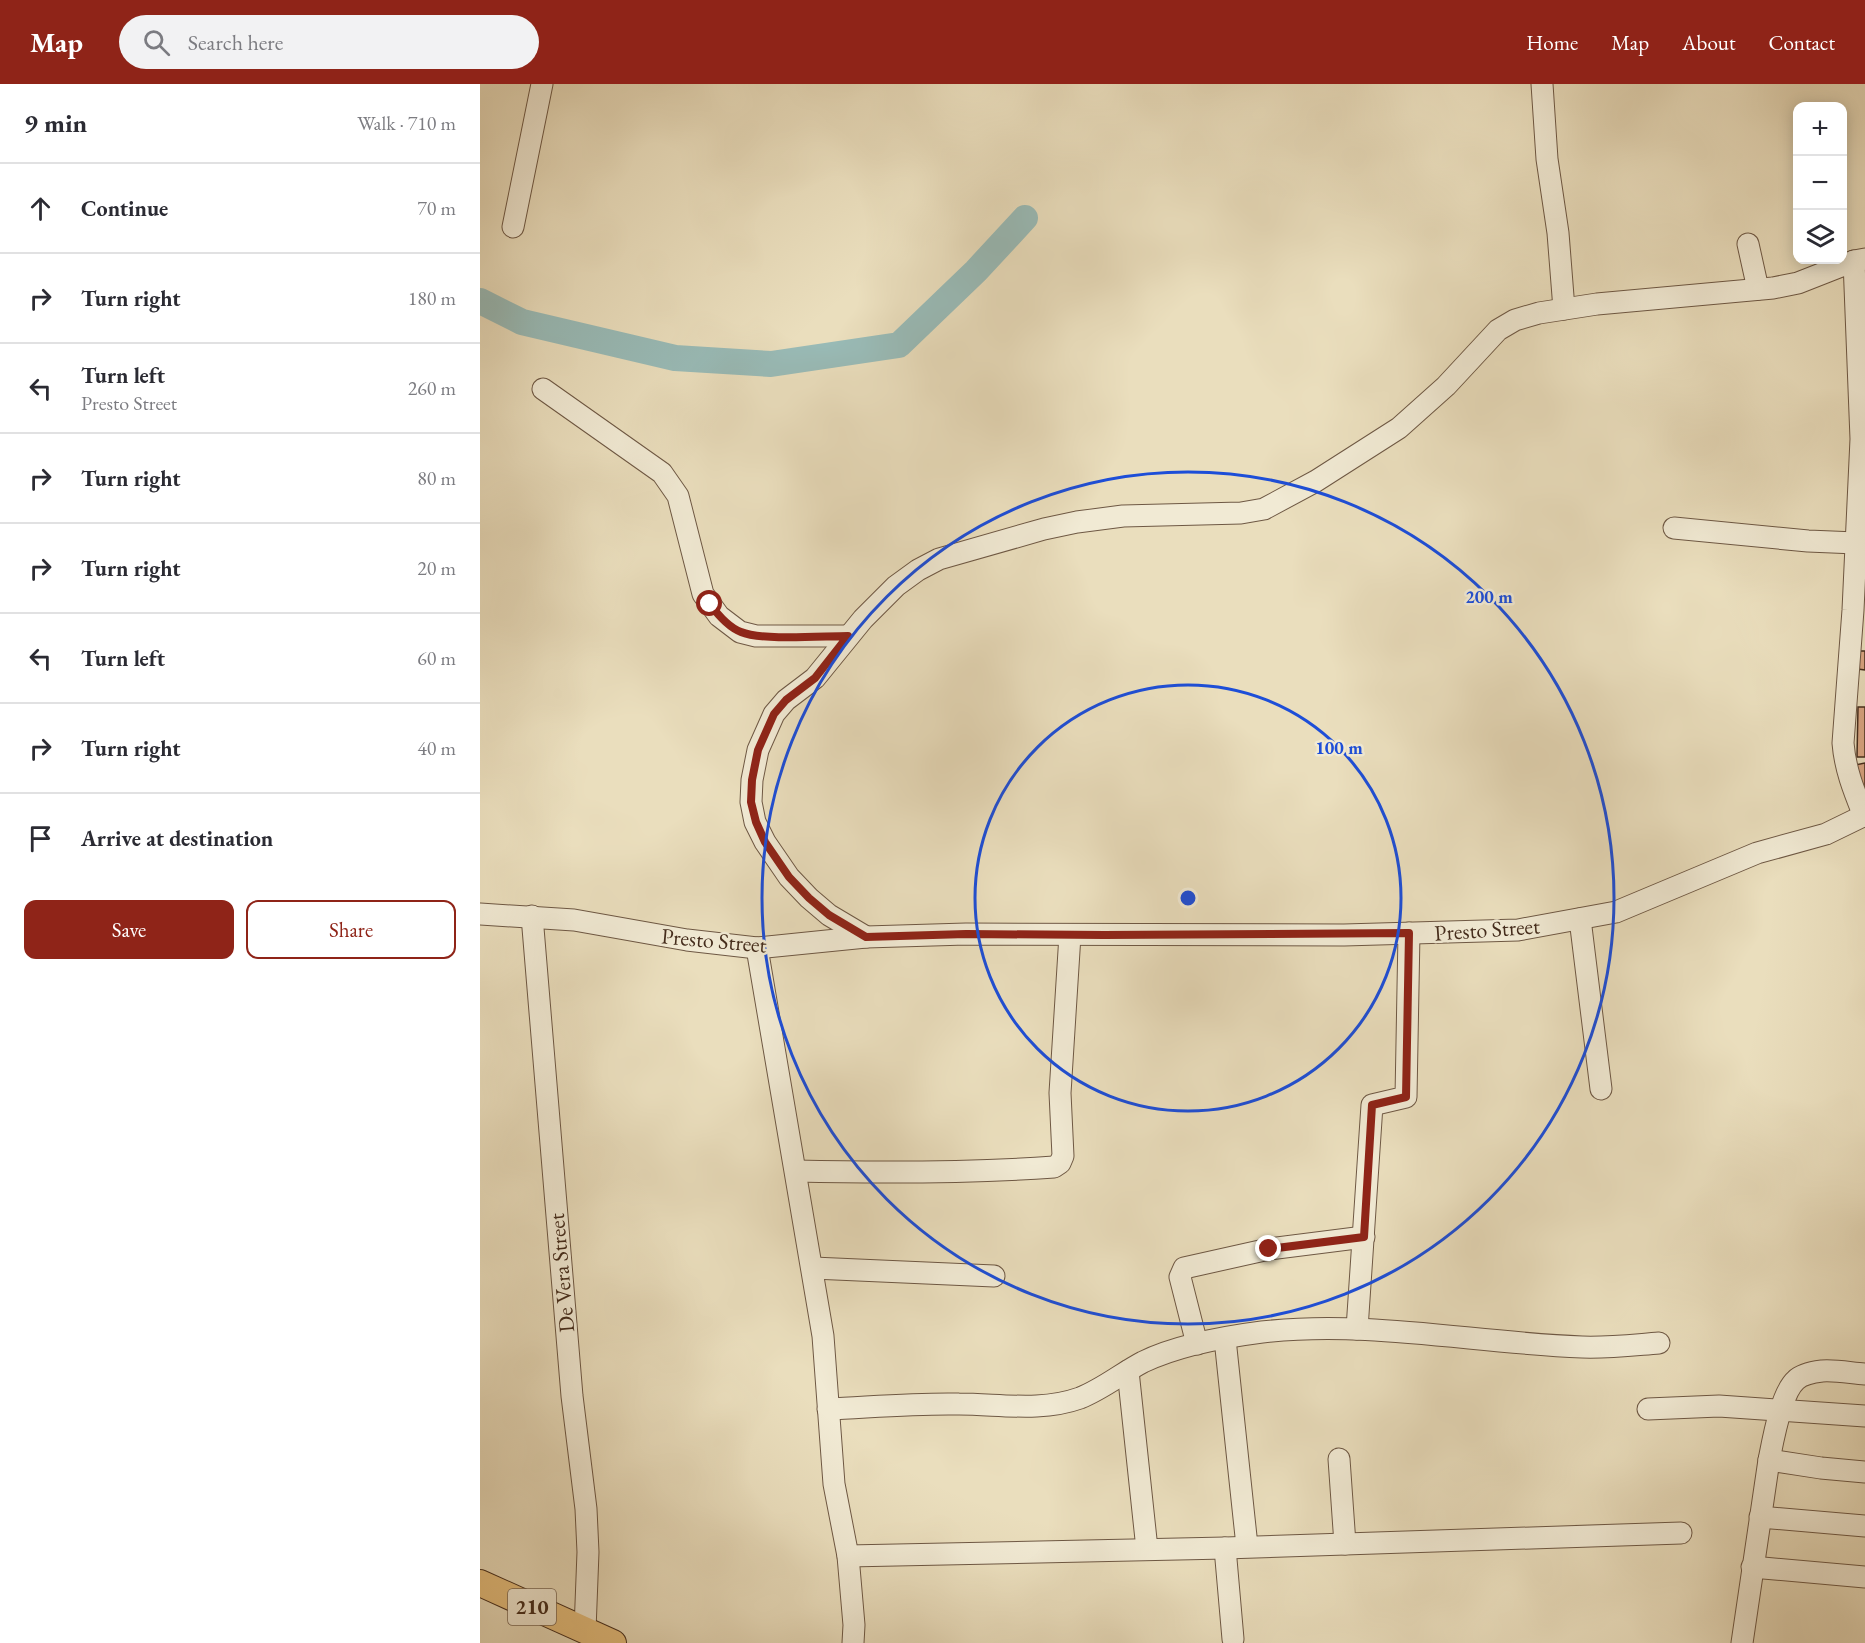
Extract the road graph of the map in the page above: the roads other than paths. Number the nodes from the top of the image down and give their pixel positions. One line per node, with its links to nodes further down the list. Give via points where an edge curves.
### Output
1 (542, 84): 3 (street)
2 (1542, 84): 7 (street)
3 (513, 227)
4 (1748, 244): 6 (street)
5 (1859, 260): 6 (street, via 1798,283); 10 (street, via 1861,439)
6 (1758, 289): 7 (street)
7 (1564, 309): 11 (street, via 1515,320 1498,330 1446,386 1399,428 1316,481 1264,508 1241,513 1123,516 1077,522 939,559 896,586)
8 (543, 389): 11 (street, via 651,465 670,483 678,496 703,594 718,616 740,632 756,636)
9 (1674, 528): 10 (street)
10 (1856, 543): 12 (street, via 1843,743 1849,780)
11 (848, 636): 18 (street, via 815,678 774,714 758,750 751,802 765,842 789,877 829,915)
12 (1864, 816): 15 (street, Presto Street, via 1826,834 1757,853 1632,906)
13 (480, 914): 14 (street, Presto Street)
14 (532, 916): 19 (street, Presto Street); 49 (street, De Vera Street, via 571,1384 586,1509)
15 (1580, 919): 16 (street, Presto Street, via 1518,930); 20 (street)
16 (1409, 933): 17 (street, Presto Street); 22 (street, via 1406,1097 1372,1105)
17 (1070, 935): 18 (street, Presto Street); 21 (street, via 1060,1093 1062,1156 1058,1165 959,1172)
18 (866, 937): 19 (street, Presto Street)
19 (757, 948): 21 (street)
20 (1601, 1089)
21 (796, 1171): 23 (street)
22 (1364, 1237): 25 (street); 28 (street, via 1269,1249 1184,1268 1180,1277)
23 (813, 1268): 24 (street); 31 (street)
24 (994, 1276)
25 (1357, 1329): 26 (street, via 1282,1331); 27 (street, via 1583,1347)
26 (1225, 1339): 28 (street); 42 (street)
27 (1659, 1343)
28 (1197, 1344): 29 (street, via 1163,1354)
29 (1128, 1371): 31 (street, via 1080,1398 1033,1406 960,1404); 44 (street)
30 (1865, 1374): 33 (street, via 1823,1371 1797,1378)
31 (828, 1409): 45 (street, via 834,1484)
32 (1648, 1409): 33 (street, via 1719,1406)
33 (1780, 1410): 34 (street); 36 (street)
34 (1865, 1416)
35 (1339, 1459): 41 (street)
36 (1769, 1460): 37 (street); 38 (street)
37 (1865, 1472)
38 (1760, 1517): 39 (street); 46 (street)
39 (1865, 1526)
40 (1681, 1533): 41 (street)
41 (1345, 1544): 42 (street)
42 (1247, 1546): 43 (street)
43 (1225, 1548): 44 (street); 50 (street)
44 (1147, 1549): 45 (street)
45 (848, 1556): 52 (street)
46 (1752, 1567): 47 (street); 53 (street)
47 (1865, 1577)
48 (480, 1583): 49 (main road, 210)
49 (585, 1630): 51 (main road, 210)
50 (1233, 1639)
51 (613, 1643)
52 (853, 1643)
53 (1742, 1643): 54 (street)
54 (1750, 1643)

